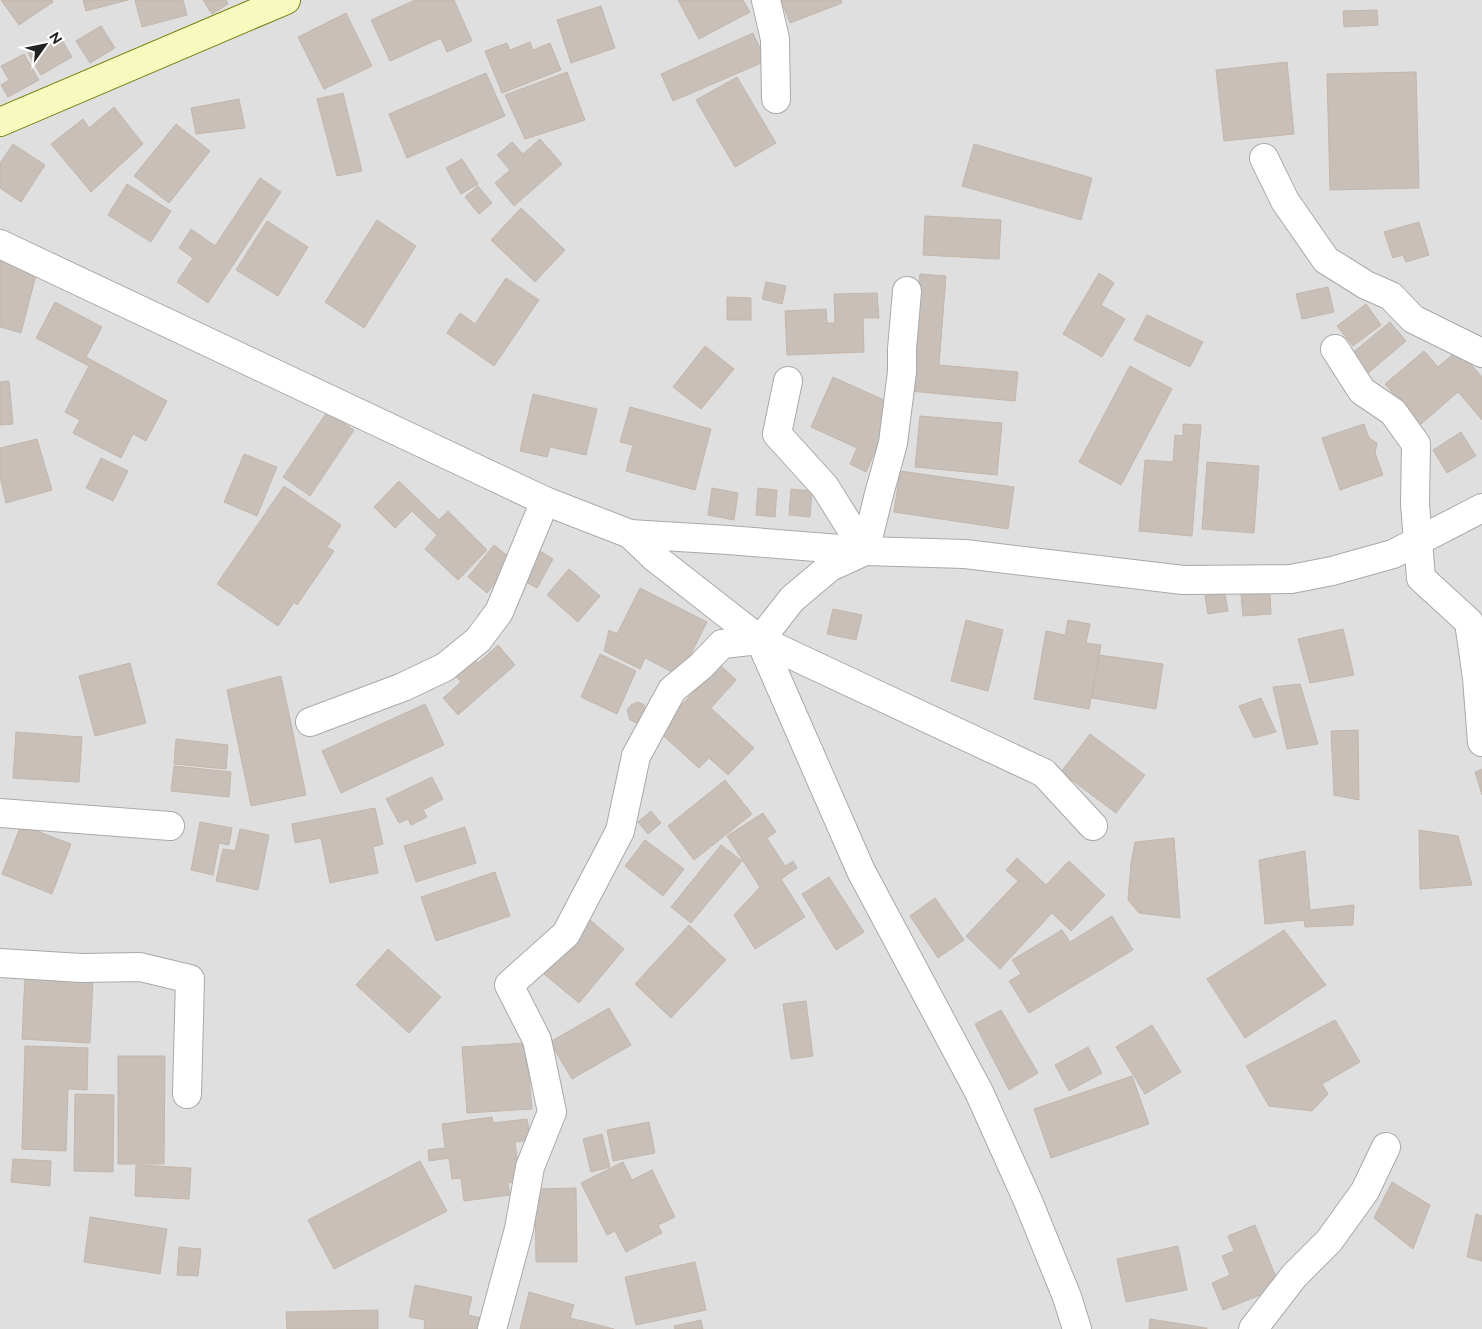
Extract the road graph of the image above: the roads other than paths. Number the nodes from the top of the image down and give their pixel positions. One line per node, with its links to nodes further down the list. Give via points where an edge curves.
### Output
1 (286, 0): 4 (street)
2 (766, 0): 3 (street, via 775,39)
3 (776, 99)
4 (0, 122)
5 (1264, 158): 9 (street, via 1285,202 1326,260 1391,296 1414,319)
6 (0, 244): 11 (street)
7 (907, 291): 15 (street, via 893,443)
8 (1335, 349): 14 (street, via 1362,391 1393,412 1416,444)
9 (1482, 354)
10 (788, 381): 15 (street, via 777,434 825,487)
11 (545, 501): 13 (street); 18 (street, via 499,612 478,640 445,668)
12 (1482, 508): 14 (street)
13 (630, 534): 15 (street); 16 (street, via 654,557)
14 (1418, 540): 15 (street, via 1393,554 1291,579 1182,580 965,554); 17 (street, via 1422,578 1469,622)
15 (866, 551): 16 (street, via 830,567 792,599)
16 (760, 640): 22 (street, via 1044,773); 26 (street, via 722,644 672,690 636,756 620,831 566,934 509,985 537,1040 552,1112 530,1167 519,1229); 27 (street, via 861,871 979,1092 1032,1210)
17 (1478, 665): 19 (street)
18 (310, 722)
19 (1482, 742)
20 (0, 813): 21 (street)
21 (170, 826)
22 (1093, 826)
23 (0, 963): 24 (street, via 81,968 140,967 190,979)
24 (187, 1094)
25 (1386, 1147): 28 (street, via 1365,1191 1329,1241 1294,1276)
26 (492, 1329)
27 (1077, 1329)
28 (1253, 1329)

